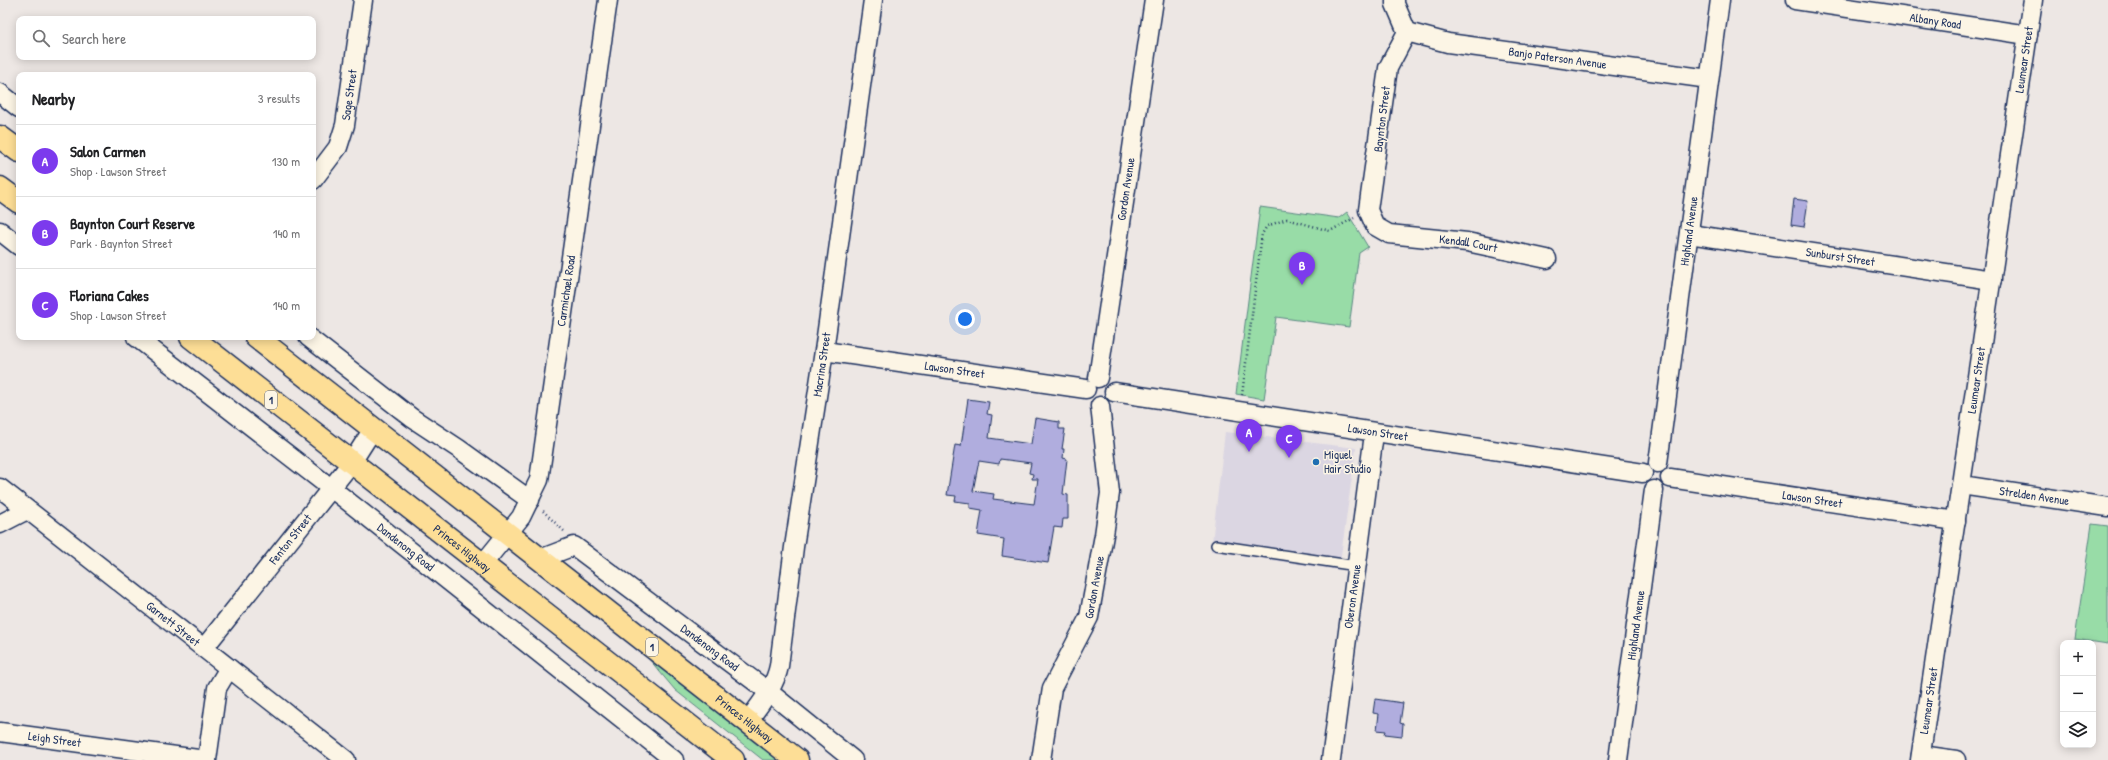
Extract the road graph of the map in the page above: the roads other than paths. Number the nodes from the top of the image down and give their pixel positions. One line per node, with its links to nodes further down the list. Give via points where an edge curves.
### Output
1 (364, 0): 16 (street, Sage Street, via 345,125 338,147)
2 (608, 0): 43 (street, Carmichael Road, via 542,464 539,480)
3 (873, 0): 29 (street, Macrina Street)
4 (1154, 0): 30 (street, Gordon Avenue)
5 (1395, 0): 9 (street)
6 (1720, 0): 11 (street, Highland Avenue)
7 (1795, 0): 10 (street, Albany Road)
8 (2033, 0): 10 (street, Leumear Street)
9 (1406, 32): 11 (street, Banjo Paterson Avenue, via 1448,43); 20 (street, Baynton Street, via 1388,68 1368,210 1375,226)
10 (2028, 35): 24 (street, Leumear Street)
11 (1709, 79): 21 (street, Highland Avenue)
12 (0, 93): 13 (street)
13 (16, 106)
14 (0, 137): 15 (highway)
15 (16, 150)
16 (316, 176)
17 (0, 188): 18 (highway)
18 (16, 200)
19 (0, 231): 22 (street)
20 (1389, 234): 23 (street, Kendall Court, via 1466,242)
21 (1689, 234): 24 (street, Sunburst Street); 36 (street, Highland Avenue)
22 (16, 244)
23 (1547, 259)
24 (1992, 280): 39 (street, Leumear Street)
25 (140, 340): 41 (street, Dandenong Road)
26 (195, 340): 35 (highway, Princes Highway / 1)
27 (260, 340): 33 (highway, Princes Highway / 1)
28 (312, 340): 43 (street, via 412,418)
29 (824, 351): 30 (street, Lawson Street); 55 (street, Macrina Street, via 794,547 778,674)
30 (1092, 384): 31 (street, via 1103,378 1111,383); 32 (street, via 1086,396 1094,405)
31 (1114, 392): 32 (street, via 1108,403); 34 (street, Lawson Street)
32 (1100, 406): 65 (street, Gordon Avenue, via 1110,493 1104,535 1089,617 1052,688)
33 (374, 429): 35 (street, Fenton Street); 48 (highway, Princes Highway / 1)
34 (1374, 434): 37 (street, Lawson Street); 52 (street, Oberon Avenue)
35 (352, 462): 41 (street, Fenton Street); 51 (highway, Princes Highway / 1)
36 (1658, 463): 37 (street, via 1648,465); 38 (street, via 1666,468)
37 (1643, 473): 42 (street, via 1645,484)
38 (1670, 478): 42 (street, via 1663,488); 46 (street, Lawson Street)
39 (1961, 485): 44 (street, Strelden Avenue); 46 (street, Leumear Street)
40 (0, 488): 45 (street, Garnett Street)
41 (331, 488): 53 (street, Fenton Street); 61 (street, Dandenong Road)
42 (1654, 490): 67 (street, Highland Avenue)
43 (530, 500): 48 (street, Carmichael Road, via 521,517)
44 (2108, 507)
45 (28, 510): 47 (street); 53 (street, Garnett Street)
46 (1956, 521): 58 (street, Leumear Street)
47 (0, 524)
48 (507, 533): 50 (highway, Princes Highway / 1); 51 (street, Carmichael Road)
49 (1216, 545): 52 (lane)
50 (540, 559): 55 (street, Dandenong Road, via 574,546); 56 (highway, Princes Highway / 1)
51 (482, 565): 62 (highway, Princes Highway / 1)
52 (1357, 566): 66 (street, Oberon Avenue)
53 (204, 648): 54 (street, Garnett Street)
54 (229, 668): 59 (street, via 217,688); 60 (street, Garnett Street)
55 (769, 692): 56 (street, Macrina Street); 64 (street, Dandenong Road)
56 (748, 721): 63 (highway, Princes Highway / 1)
57 (0, 732): 59 (street, Leigh Street)
58 (1921, 757): 68 (street)
59 (206, 760)
60 (346, 760)
61 (674, 760)
62 (733, 760)
63 (797, 760)
64 (853, 760)
65 (1041, 760)
66 (1331, 760)
67 (1618, 760)
68 (1956, 760)

